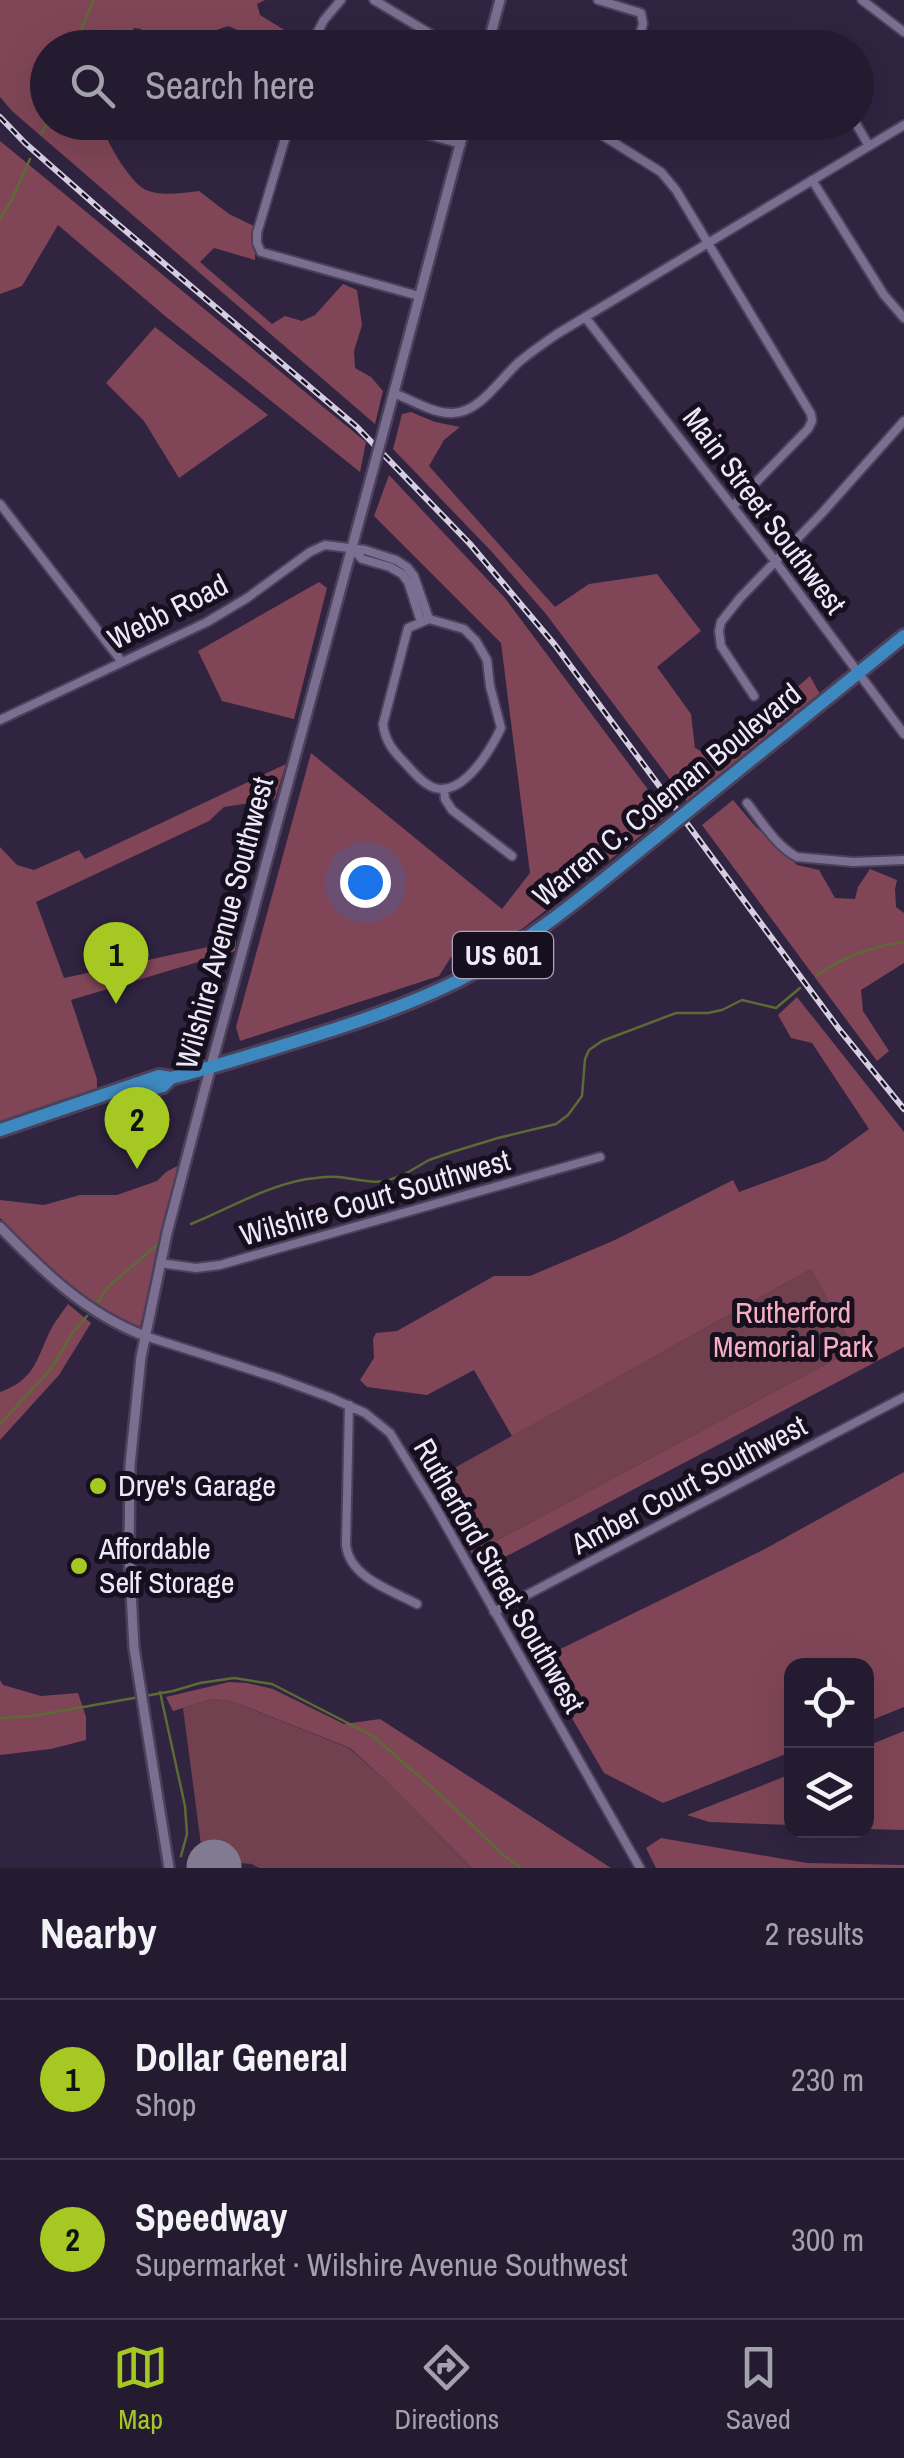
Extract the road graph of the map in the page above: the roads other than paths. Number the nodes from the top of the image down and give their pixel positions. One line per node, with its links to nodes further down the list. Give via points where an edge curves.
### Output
1 (341, 0): 6 (street)
2 (374, 0): 7 (street)
3 (500, 0): 8 (street)
4 (598, 0): 9 (street, via 641,13)
5 (862, 0): 10 (street)
6 (319, 30)
7 (424, 30)
8 (491, 30)
9 (641, 30)
10 (904, 32)
11 (904, 125): 18 (street)
12 (285, 140): 21 (street, via 257,234 261,252)
13 (447, 140): 17 (street)
14 (462, 140): 17 (street, Wilshire Avenue Southwest)
15 (611, 140): 20 (street, via 661,172)
16 (866, 140): 18 (street)
17 (461, 144): 21 (street, Wilshire Avenue Southwest)
18 (869, 146): 19 (street)
19 (812, 180): 20 (street); 23 (street)
20 (708, 243): 22 (street); 27 (street, via 812,421)
21 (419, 296): 24 (street, Wilshire Avenue Southwest)
22 (585, 317): 24 (street, via 456,414); 27 (street, Main Street Southwest)
23 (904, 318)
24 (394, 393): 28 (street, Wilshire Avenue Southwest, bridge)
25 (902, 427): 29 (street)
26 (0, 504): 32 (street)
27 (733, 506): 29 (street, Main Street Southwest)
28 (352, 548): 30 (street, via 407,567); 32 (street, Webb Road, via 318,548 207,622); 41 (street, Wilshire Avenue Southwest)
29 (775, 561): 33 (street, Main Street Southwest); 34 (street, via 719,631 721,646)
30 (425, 620): 37 (street, via 408,628 384,737 414,773 432,788); 37 (street, via 464,628 476,641 487,660 501,728 473,772)
31 (904, 636): 33 (highway, Warren C. Coleman Boulevard / US 601)
32 (122, 662): 35 (street, Webb Road)
33 (858, 672): 36 (street, Main Street Southwest); 41 (highway, Warren C. Coleman Boulevard / US 601, bridge, via 510,950 389,1011)
34 (754, 696)
35 (0, 720)
36 (904, 734)
37 (444, 788): 39 (street, via 452,810)
38 (747, 803): 40 (street, via 797,857)
39 (512, 856)
40 (904, 860)
41 (211, 1068): 42 (highway, Warren C. Coleman Boulevard / US 601); 47 (street, Wilshire Avenue Southwest)
42 (171, 1078): 43 (highway, Warren C. Coleman Boulevard / US 601, via 159,1076); 44 (highway, Warren C. Coleman Boulevard / US 601, via 164,1086)
43 (0, 1130)
44 (0, 1139)
45 (600, 1157): 47 (street, Wilshire Court Southwest, via 220,1266)
46 (0, 1227): 48 (street, via 82,1303)
47 (160, 1264): 48 (street, Wilshire Avenue Southwest)
48 (145, 1336): 50 (street, Rutherford Street Southwest); 53 (street, Wilshire Avenue Southwest, via 130,1465 130,1553 136,1660)
49 (904, 1397): 52 (street, Amber Court Southwest)
50 (349, 1405): 51 (street, via 349,1560); 52 (street, Rutherford Street Southwest, via 400,1445)
51 (417, 1604)
52 (494, 1612): 54 (street, Rutherford Street Southwest)
53 (169, 1868)
54 (640, 1868)

